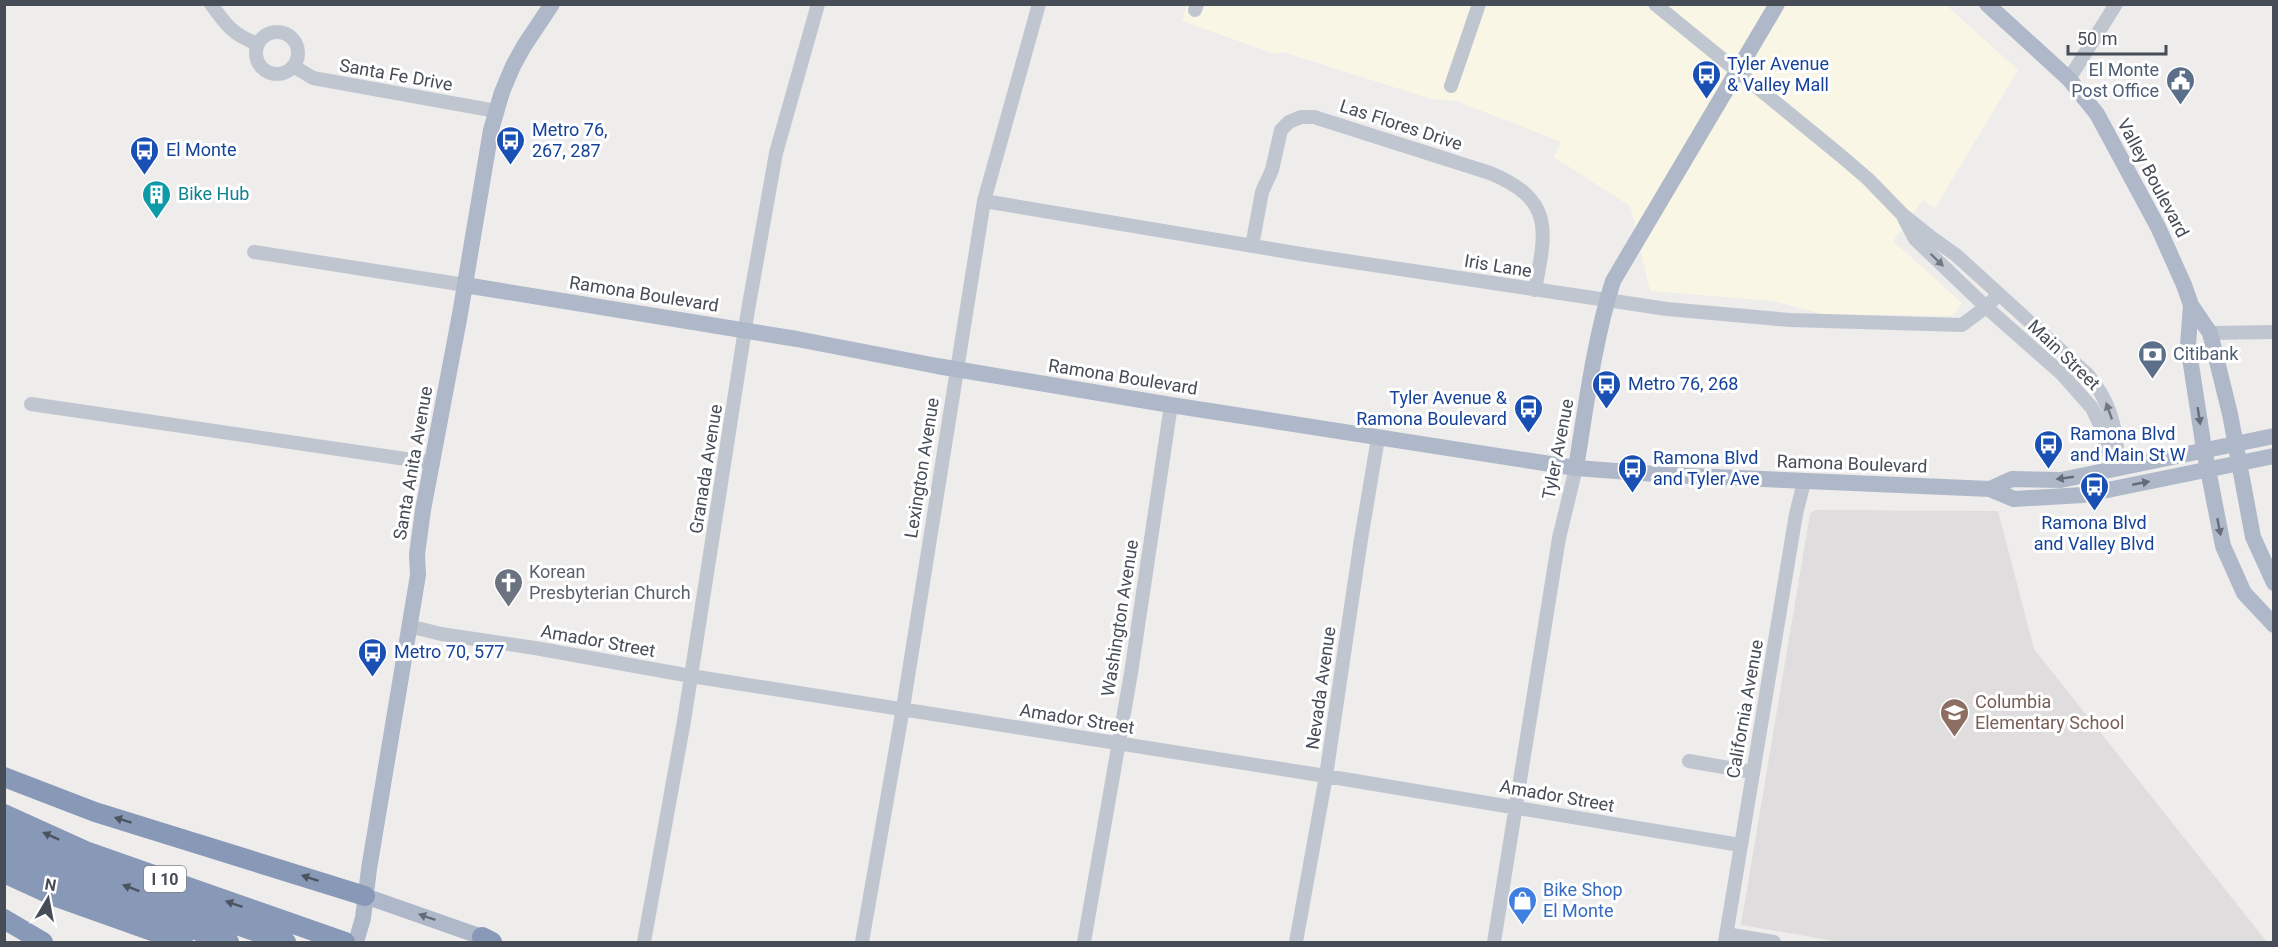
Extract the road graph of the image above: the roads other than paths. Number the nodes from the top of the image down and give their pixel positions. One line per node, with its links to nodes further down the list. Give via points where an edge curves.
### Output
1 (211, 4): 10 (street, via 236,35)
2 (552, 4): 15 (main road, Santa Anita Avenue, via 518,56)
3 (818, 4): 26 (street, Granada Avenue, via 776,153)
4 (1039, 4): 16 (street, Lexington Avenue)
5 (1479, 4): 14 (street)
6 (1655, 4): 12 (street, Main Street)
7 (1777, 4): 12 (main road, Tyler Avenue)
8 (1987, 4): 13 (main road, Valley Boulevard)
9 (2116, 4): 13 (street)
10 (258, 44): 11 (street, via 259,63 269,72 282,73); 11 (street, via 272,32 291,37 298,48)
11 (293, 66): 15 (street, Santa Fe Drive, via 313,78)
12 (1738, 71): 17 (street, Main Street, via 1861,173); 23 (main road, Tyler Avenue, via 1619,269)
13 (2069, 79): 24 (main road, Valley Boulevard, via 2097,114 2121,156 2158,226)
14 (1451, 86)
15 (496, 111): 20 (main road, Santa Anita Avenue)
16 (984, 201): 18 (street, Iris Lane); 29 (street, Lexington Avenue)
17 (1902, 214): 22 (street, Main Street); 25 (street, Main Street, one-way to 25, via 1916,239)
18 (1252, 246): 21 (street, Iris Lane); 21 (street, Las Flores Drive, via 1262,192 1272,170 1281,130 1301,117 1314,117 1511,181 1536,207 1543,224)
19 (254, 252): 20 (street, Ramona Boulevard)
20 (465, 285): 26 (main road, Ramona Boulevard); 37 (main road, Santa Anita Avenue)
21 (1535, 290): 23 (street, Iris Lane)
22 (1999, 294): 25 (street, Iris Lane); 40 (street, Main Street, one-way to 22, via 2118,448 2109,411 2094,382)
23 (1607, 301): 25 (street, Iris Lane, via 1790,320 1962,325); 39 (main road, Tyler Avenue)
24 (2191, 305): 28 (main road, Valley Boulevard); 35 (main road, Valley Boulevard, one-way to 35, via 2188,345)
25 (1986, 307): 40 (street, Main Street, via 2062,374 2092,408)
26 (745, 331): 29 (main road, Ramona Boulevard); 47 (street, Granada Avenue)
27 (2274, 332): 28 (street)
28 (2210, 333): 34 (main road, Valley Boulevard)
29 (956, 369): 31 (main road, Ramona Boulevard); 48 (street, Lexington Avenue)
30 (31, 404): 37 (street)
31 (1171, 405): 33 (main road, Ramona Boulevard); 49 (street, Washington Avenue)
32 (2274, 436): 34 (main road, Ramona Boulevard)
33 (1378, 438): 39 (main road, Ramona Boulevard); 52 (street, Nevada Avenue)
34 (2235, 444): 35 (main road, Ramona Boulevard); 38 (main road, Valley Boulevard)
35 (2204, 450): 40 (main road, Ramona Boulevard); 41 (main road, Valley Boulevard)
36 (2274, 456): 38 (main road, Ramona Boulevard)
37 (433, 463): 46 (main road, Santa Anita Avenue, via 423,510)
38 (2239, 463): 41 (main road, Ramona Boulevard); 44 (main road, Valley Boulevard, via 2253,537)
39 (1576, 468): 42 (main road, Ramona Boulevard); 54 (street, Tyler Avenue, via 1559,538)
40 (2116, 468): 43 (main road, Ramona Boulevard, one-way to 43, via 2061,480 2012,479)
41 (2208, 470): 43 (main road, Ramona Boulevard, one-way to 41, via 2014,499 2084,495); 45 (main road, Valley Boulevard, one-way to 45, via 2223,546 2244,593)
42 (1804, 482): 43 (main road, Ramona Boulevard); 51 (street, California Avenue)
43 (1990, 489)
44 (2274, 583)
45 (2274, 625)
46 (409, 626): 47 (street, Amador Street); 60 (main road, Santa Anita Avenue)
47 (691, 676): 48 (street, Amador Street); 70 (street, Granada Avenue)
48 (903, 708): 49 (street, Amador Street); 71 (street, Lexington Avenue)
49 (1119, 744): 52 (street, Amador Street); 72 (street, Washington Avenue)
50 (1689, 761): 51 (street)
51 (1752, 772): 57 (street, California Avenue)
52 (1326, 776): 54 (street, Amador Street); 73 (street, Nevada Avenue)
53 (4, 777): 60 (highway, one-way to 53, via 95,812)
54 (1515, 807): 57 (street, Amador Street); 74 (street, Tyler Avenue)
55 (4, 814): 63 (highway, I 10, one-way to 55, via 88,852)
56 (4, 834): 68 (highway, one-way to 56, via 134,889)
57 (1740, 845): 62 (street, California Avenue)
58 (4, 854): 67 (highway, via 83,889)
59 (4, 873): 66 (highway, via 54,896)
60 (365, 896): 64 (main road, one-way to 60); 69 (main road, Santa Anita Avenue)
61 (4, 919): 65 (highway)
62 (1726, 938): 75 (street)
63 (337, 940)
64 (491, 940)
65 (44, 942)
66 (183, 942)
67 (229, 942)
68 (286, 942)
69 (356, 942)
70 (644, 942)
71 (862, 942)
72 (1084, 942)
73 (1296, 942)
74 (1494, 942)
75 (1774, 942)

